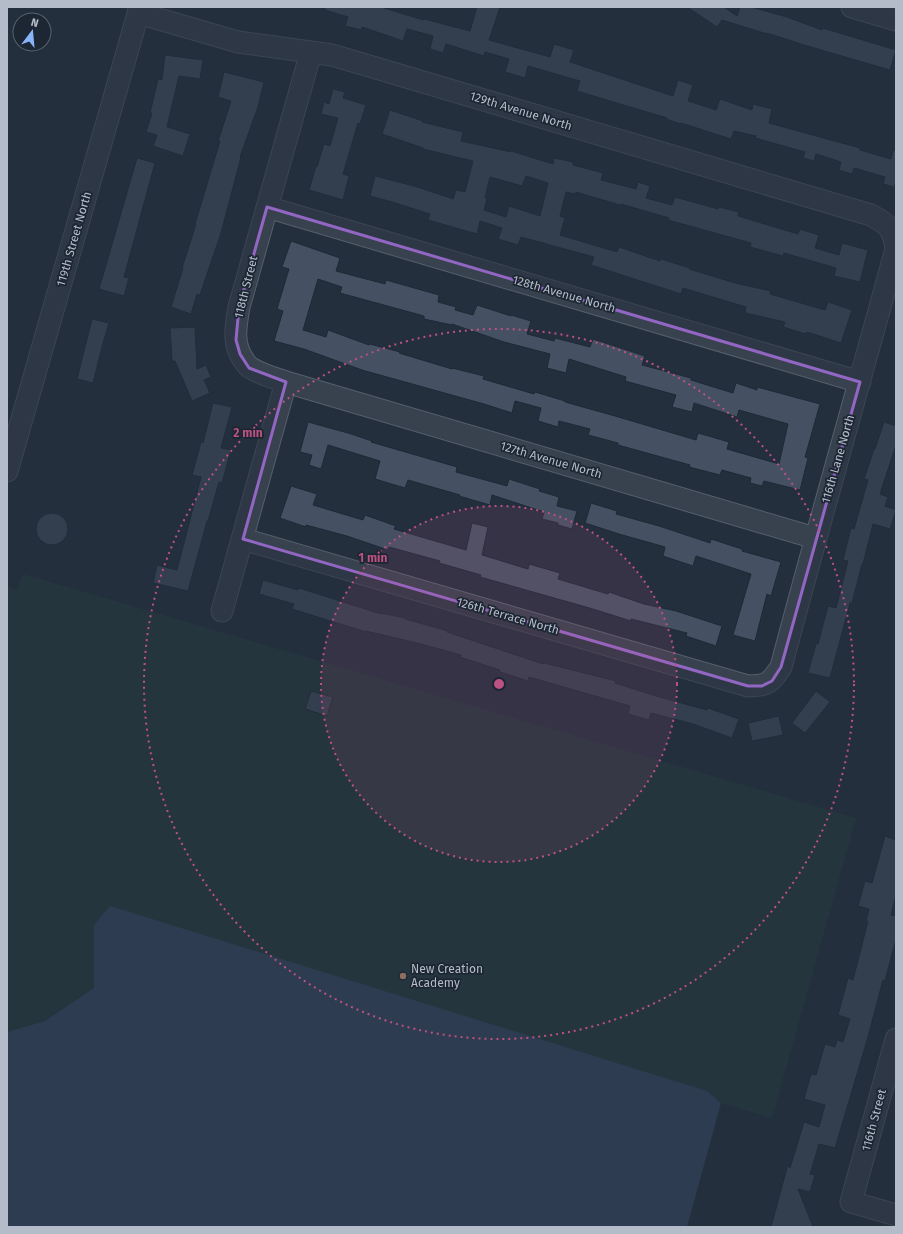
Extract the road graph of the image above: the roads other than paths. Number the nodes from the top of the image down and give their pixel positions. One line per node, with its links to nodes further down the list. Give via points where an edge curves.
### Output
1 (852, 7): 3 (street)
2 (139, 10): 4 (street, 129th Avenue North, via 238,42); 9 (street, 119th Street North)
3 (896, 20)
4 (311, 52): 5 (street, 118th Street); 6 (street, 129th Avenue North, via 340,57 871,215 885,223)
5 (267, 207): 7 (street, 118th Street, via 239,307 236,340 240,354 249,368); 8 (street, 128th Avenue North)
6 (894, 235): 8 (street, 116th Lane North, via 896,249)
7 (286, 382): 10 (street, 127th Avenue North); 11 (street)
8 (860, 382): 10 (street, 116th Lane North)
9 (7, 471)
10 (815, 538): 13 (street, 116th Lane North, via 781,667)
11 (243, 539): 12 (street); 13 (street, 126th Terrace North, via 748,686 762,686)
12 (222, 611)
13 (772, 680)
14 (896, 1039): 15 (street, 116th Street, via 851,1202)
15 (896, 1215)

